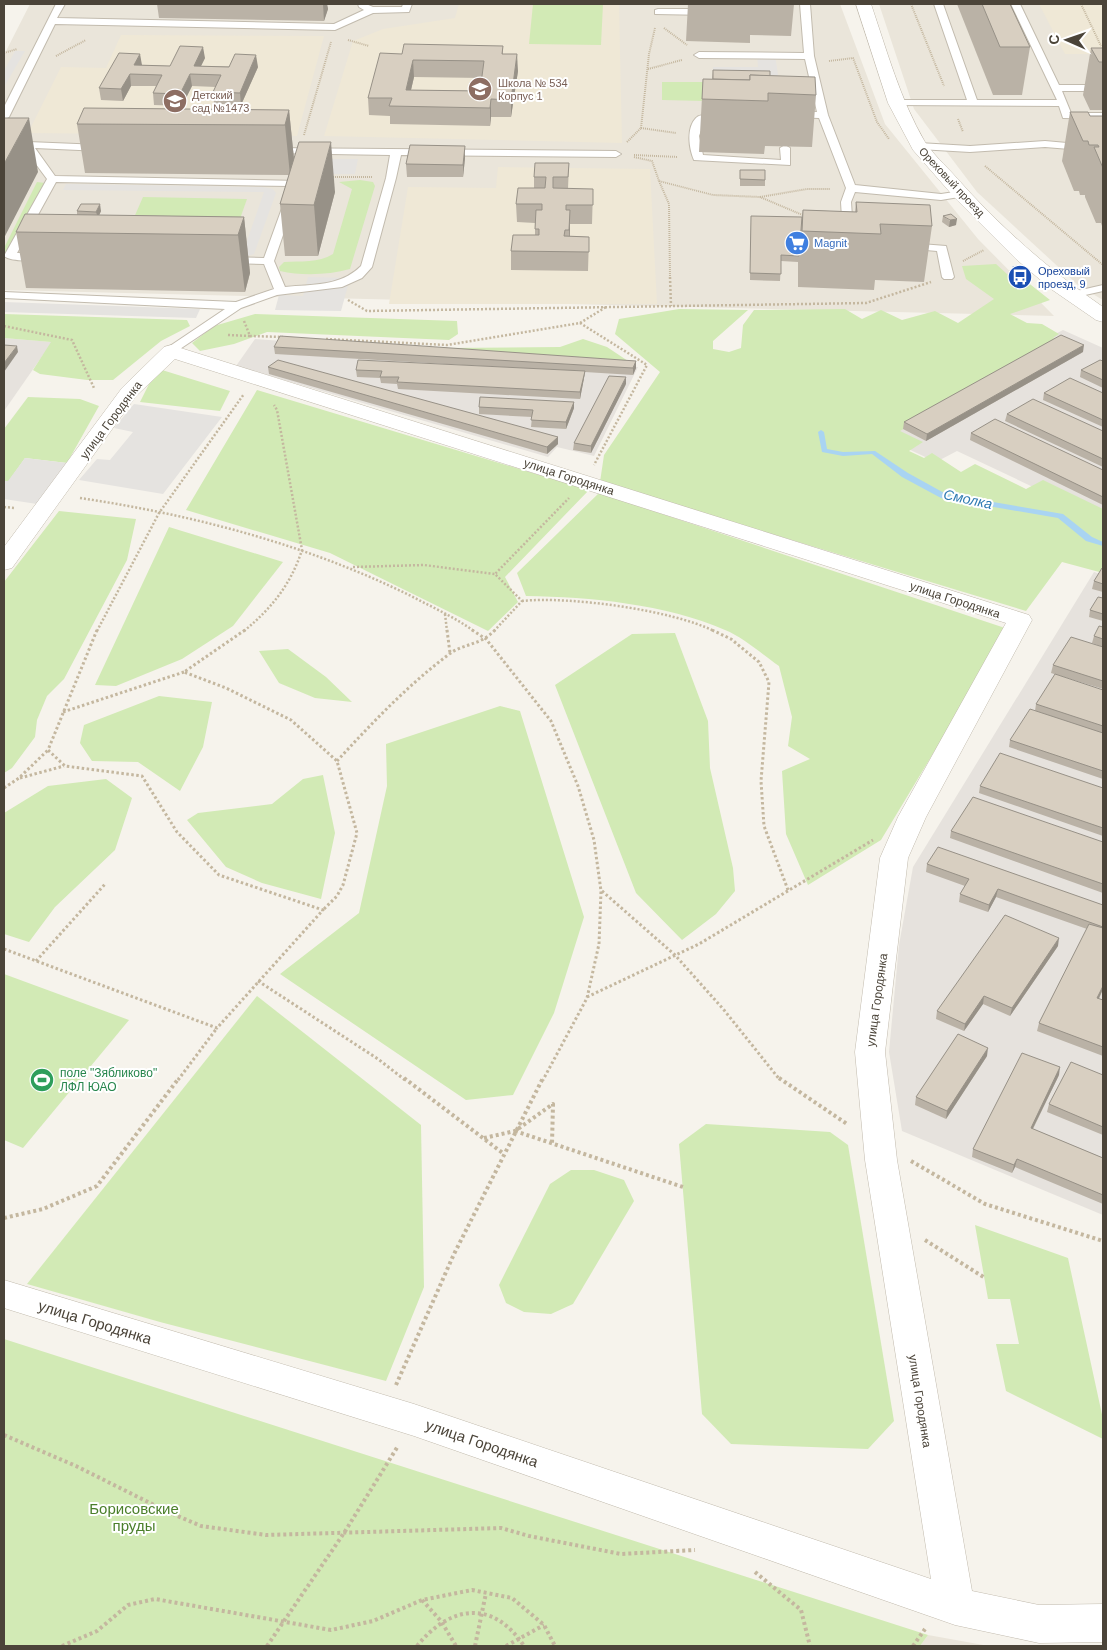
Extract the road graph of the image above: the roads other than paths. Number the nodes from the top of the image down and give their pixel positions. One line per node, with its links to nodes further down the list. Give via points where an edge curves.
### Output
1 (60, 4): 11 (lane)
2 (360, 4): 7 (lane)
3 (407, 4): 7 (lane, via 406,10)
4 (863, 4): 16 (street, Ореховый проезд)
5 (938, 4): 17 (lane)
6 (1016, 4): 14 (lane)
7 (371, 10): 11 (lane, via 334,32)
8 (803, 10): 13 (lane)
9 (658, 12): 10 (lane)
10 (721, 12)
11 (51, 21): 23 (lane)
12 (699, 55): 13 (lane)
13 (808, 56): 21 (lane)
14 (1056, 88): 15 (lane); 18 (lane)
15 (1103, 88)
16 (896, 103): 17 (lane); 26 (street, Ореховый проезд)
17 (973, 103): 18 (lane)
18 (1062, 103): 22 (lane, via 1067,116)
19 (783, 114): 21 (lane)
20 (735, 115): 28 (lane, via 700,119 694,136 698,158 786,163)
21 (822, 115): 34 (lane)
22 (1103, 116)
23 (4, 117)
24 (4, 144): 25 (lane)
25 (28, 146): 27 (lane); 33 (lane)
26 (919, 146): 32 (lane, via 970,149 1045,144 1086,147); 35 (street, Ореховый проезд)
27 (116, 148)
28 (785, 148)
29 (261, 150): 30 (lane)
30 (396, 152): 31 (lane); 43 (lane, via 366,267 360,276 328,288)
31 (616, 154)
32 (1103, 162)
33 (52, 179): 38 (lane, via 10,256); 40 (lane, via 296,183)
34 (851, 188): 35 (lane, via 941,197); 36 (lane, via 846,202)
35 (961, 194): 45 (street, Ореховый проезд, via 1022,255)
36 (849, 242)
37 (896, 245): 41 (lane, via 942,248)
38 (50, 256)
39 (218, 260): 40 (lane)
40 (268, 261): 43 (lane)
41 (947, 272)
42 (1103, 288): 45 (lane)
43 (281, 291): 46 (lane)
44 (4, 295): 46 (lane)
45 (1072, 295): 47 (street, Ореховый проезд)
46 (237, 306): 48 (lane)
47 (1103, 316)
48 (171, 351): 49 (street, улица Городянка, via 129,392); 51 (street, улица Городянка, via 1020,620 912,817 894,858 870,1052 879,1141)
49 (4, 563)
50 (4, 1294): 51 (street, улица Городянка, via 399,1415)
51 (954, 1606): 52 (street, улица Городянка, via 1039,1624)
52 (1103, 1623)

